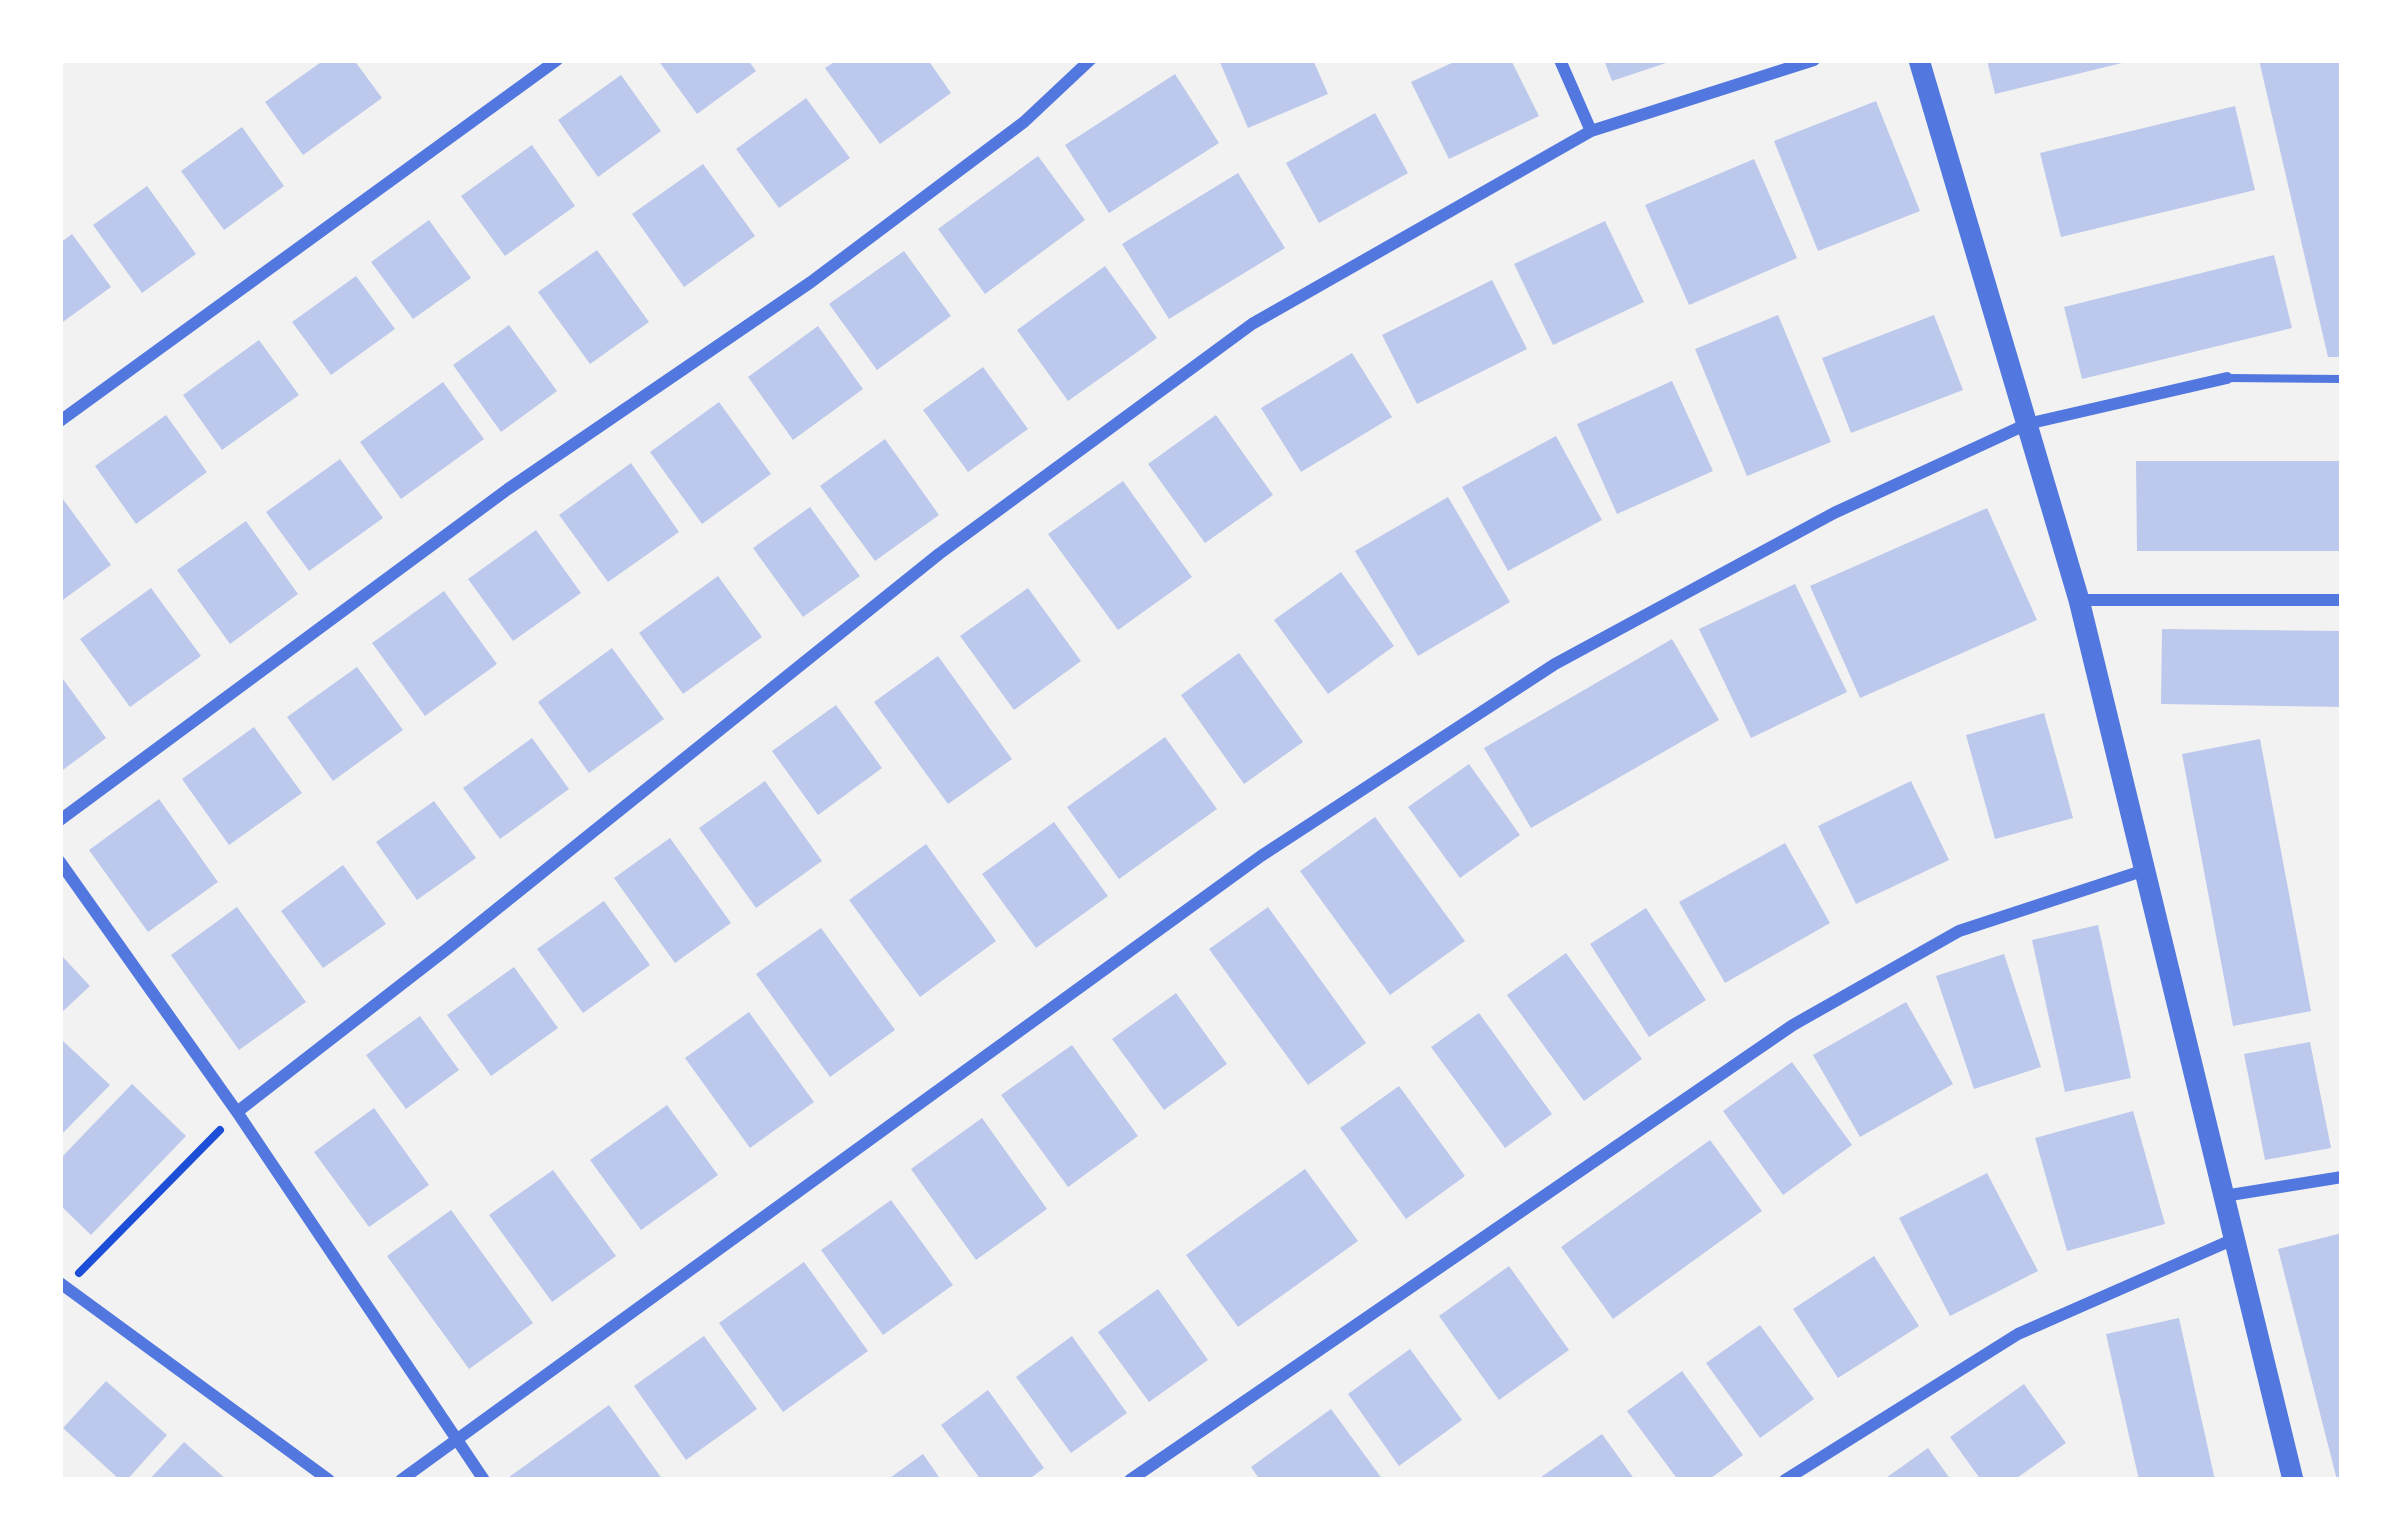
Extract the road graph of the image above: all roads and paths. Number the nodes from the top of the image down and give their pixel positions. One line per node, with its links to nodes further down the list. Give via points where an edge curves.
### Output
1 (557, 60): 9 (street)
2 (1090, 60): 13 (street, via 1024,122 829,268 508,489)
3 (1561, 60): 6 (street)
4 (1814, 60): 6 (street)
5 (1919, 60): 10 (street)
6 (1591, 131): 16 (street, via 1252,324 939,554)
7 (2228, 378): 8 (lane); 10 (street)
8 (2342, 379)
9 (60, 421)
10 (2027, 424): 12 (street); 21 (street, via 1834,512 1555,664 1262,856)
11 (2342, 599): 12 (street)
12 (2079, 600): 15 (street)
13 (60, 820)
14 (60, 862): 16 (street)
15 (2145, 870): 18 (street); 25 (street, via 1959,932 1792,1025)
16 (237, 1112): 20 (path); 21 (street)
17 (2342, 1177): 18 (street)
18 (2224, 1196): 19 (street)
19 (2234, 1239): 26 (street, via 2018,1334); 27 (street)
20 (63, 1285): 22 (street)
21 (456, 1438): 23 (street); 24 (street)
22 (329, 1480)
23 (401, 1480)
24 (484, 1480)
25 (1130, 1480)
26 (1785, 1480)
27 (2294, 1480)

